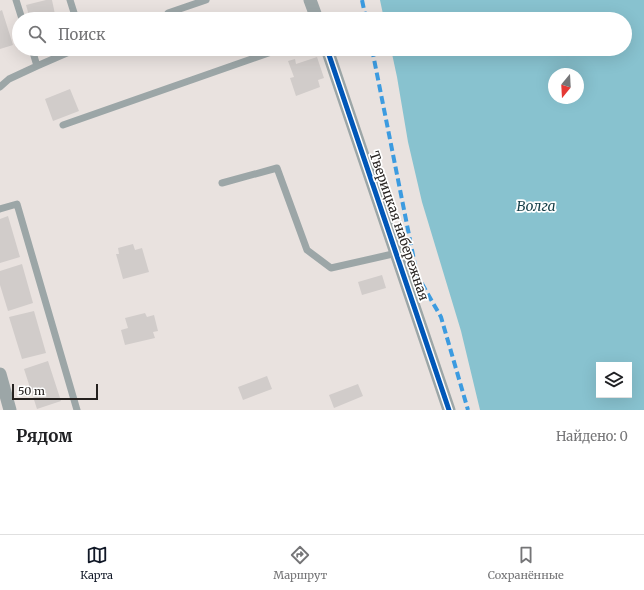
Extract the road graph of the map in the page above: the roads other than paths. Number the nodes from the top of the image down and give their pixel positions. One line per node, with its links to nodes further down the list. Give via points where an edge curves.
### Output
1 (16, 0): 5 (lane)
2 (70, 0): 6 (lane)
3 (206, 0): 7 (lane)
4 (310, 0): 8 (street)
5 (20, 12)
6 (74, 12)
7 (171, 12)
8 (314, 12)
9 (34, 56): 13 (lane)
10 (60, 56): 13 (lane)
11 (260, 56): 15 (lane)
12 (329, 56): 18 (street, Тверицкая набережная)
13 (37, 66): 14 (lane, via 9,79)
14 (0, 87)
15 (63, 125)
16 (222, 183): 18 (lane, via 277,168 307,250 330,268)
17 (0, 209): 21 (lane, via 17,204)
18 (396, 253): 22 (street, Тверицкая набережная)
19 (0, 374): 20 (street)
20 (10, 410)
21 (78, 410)
22 (449, 410)

